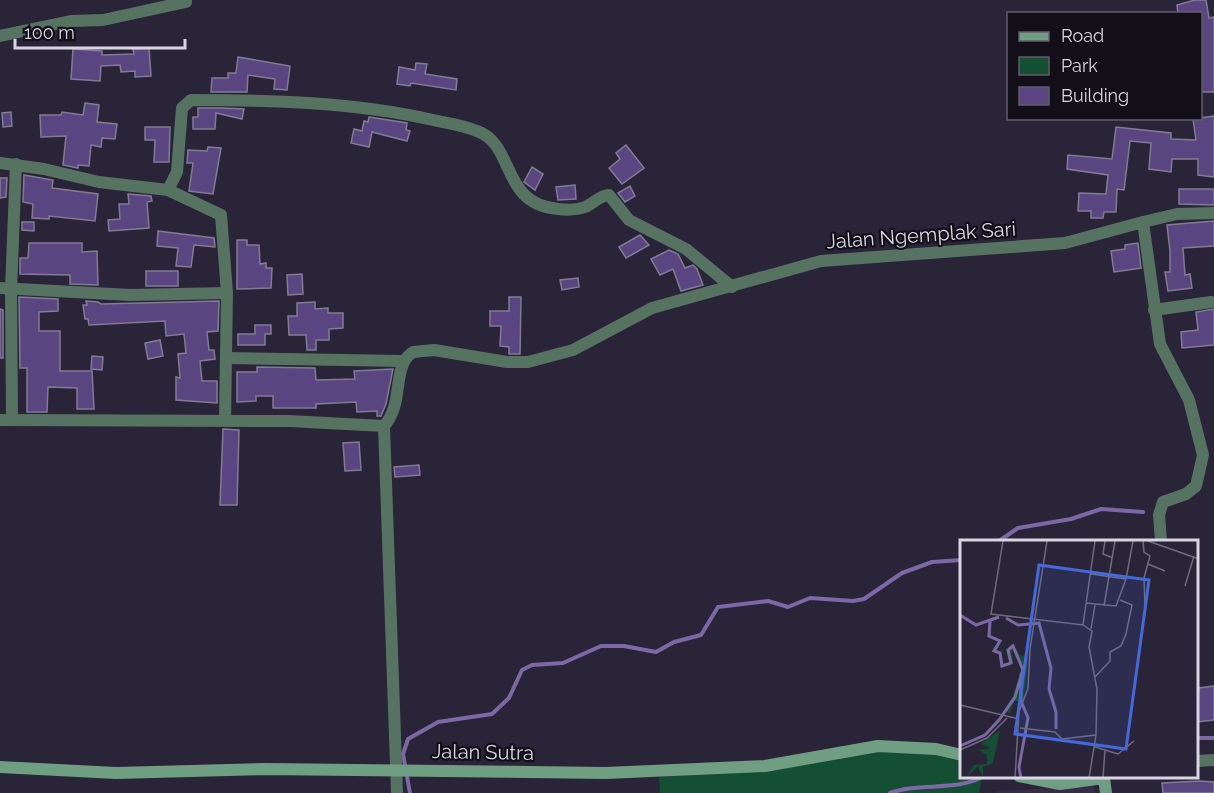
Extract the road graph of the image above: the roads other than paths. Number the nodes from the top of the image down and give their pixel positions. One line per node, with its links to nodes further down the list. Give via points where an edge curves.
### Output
1 (186, 2): 2 (street)
2 (0, 36)
3 (0, 163): 4 (street)
4 (16, 164): 5 (street, via 99,182); 9 (street)
5 (168, 190): 8 (street, via 177,172 182,108 191,100 334,105 400,113 488,136 514,183 543,207 584,207 609,195 629,220 686,249); 10 (street, via 221,215)
6 (1214, 213): 7 (street, Jalan Ngemplak Sari, via 1177,214)
7 (1143, 222): 8 (street, Jalan Ngemplak Sari, via 1065,243 821,261); 12 (street)
8 (732, 286): 14 (street, Jalan Ngemplak Sari, via 652,308 573,350 528,362 427,350 412,352)
9 (5, 289): 10 (street, via 130,295); 15 (street)
10 (227, 293): 13 (street)
11 (1211, 302): 12 (street)
12 (1154, 310): 18 (street, via 1160,344 1189,400 1203,455 1196,486 1163,502 1159,514)
13 (226, 358): 14 (street); 16 (street)
14 (403, 361): 17 (street, via 395,411)
15 (6, 420): 16 (street)
16 (225, 420): 17 (street)
17 (384, 426): 23 (street, via 394,747)
18 (1161, 540)
19 (960, 755): 23 (street, Jalan Sutra, via 936,749 878,746 745,767 606,773)
20 (1214, 760): 21 (street)
21 (1199, 761)
22 (0, 767): 23 (street, Jalan Sutra, via 116,773)
23 (403, 771): 27 (street)
24 (1023, 778): 25 (street, via 1046,784)
25 (1101, 778)
26 (1108, 778): 28 (street)
27 (397, 793)
28 (1106, 793)

